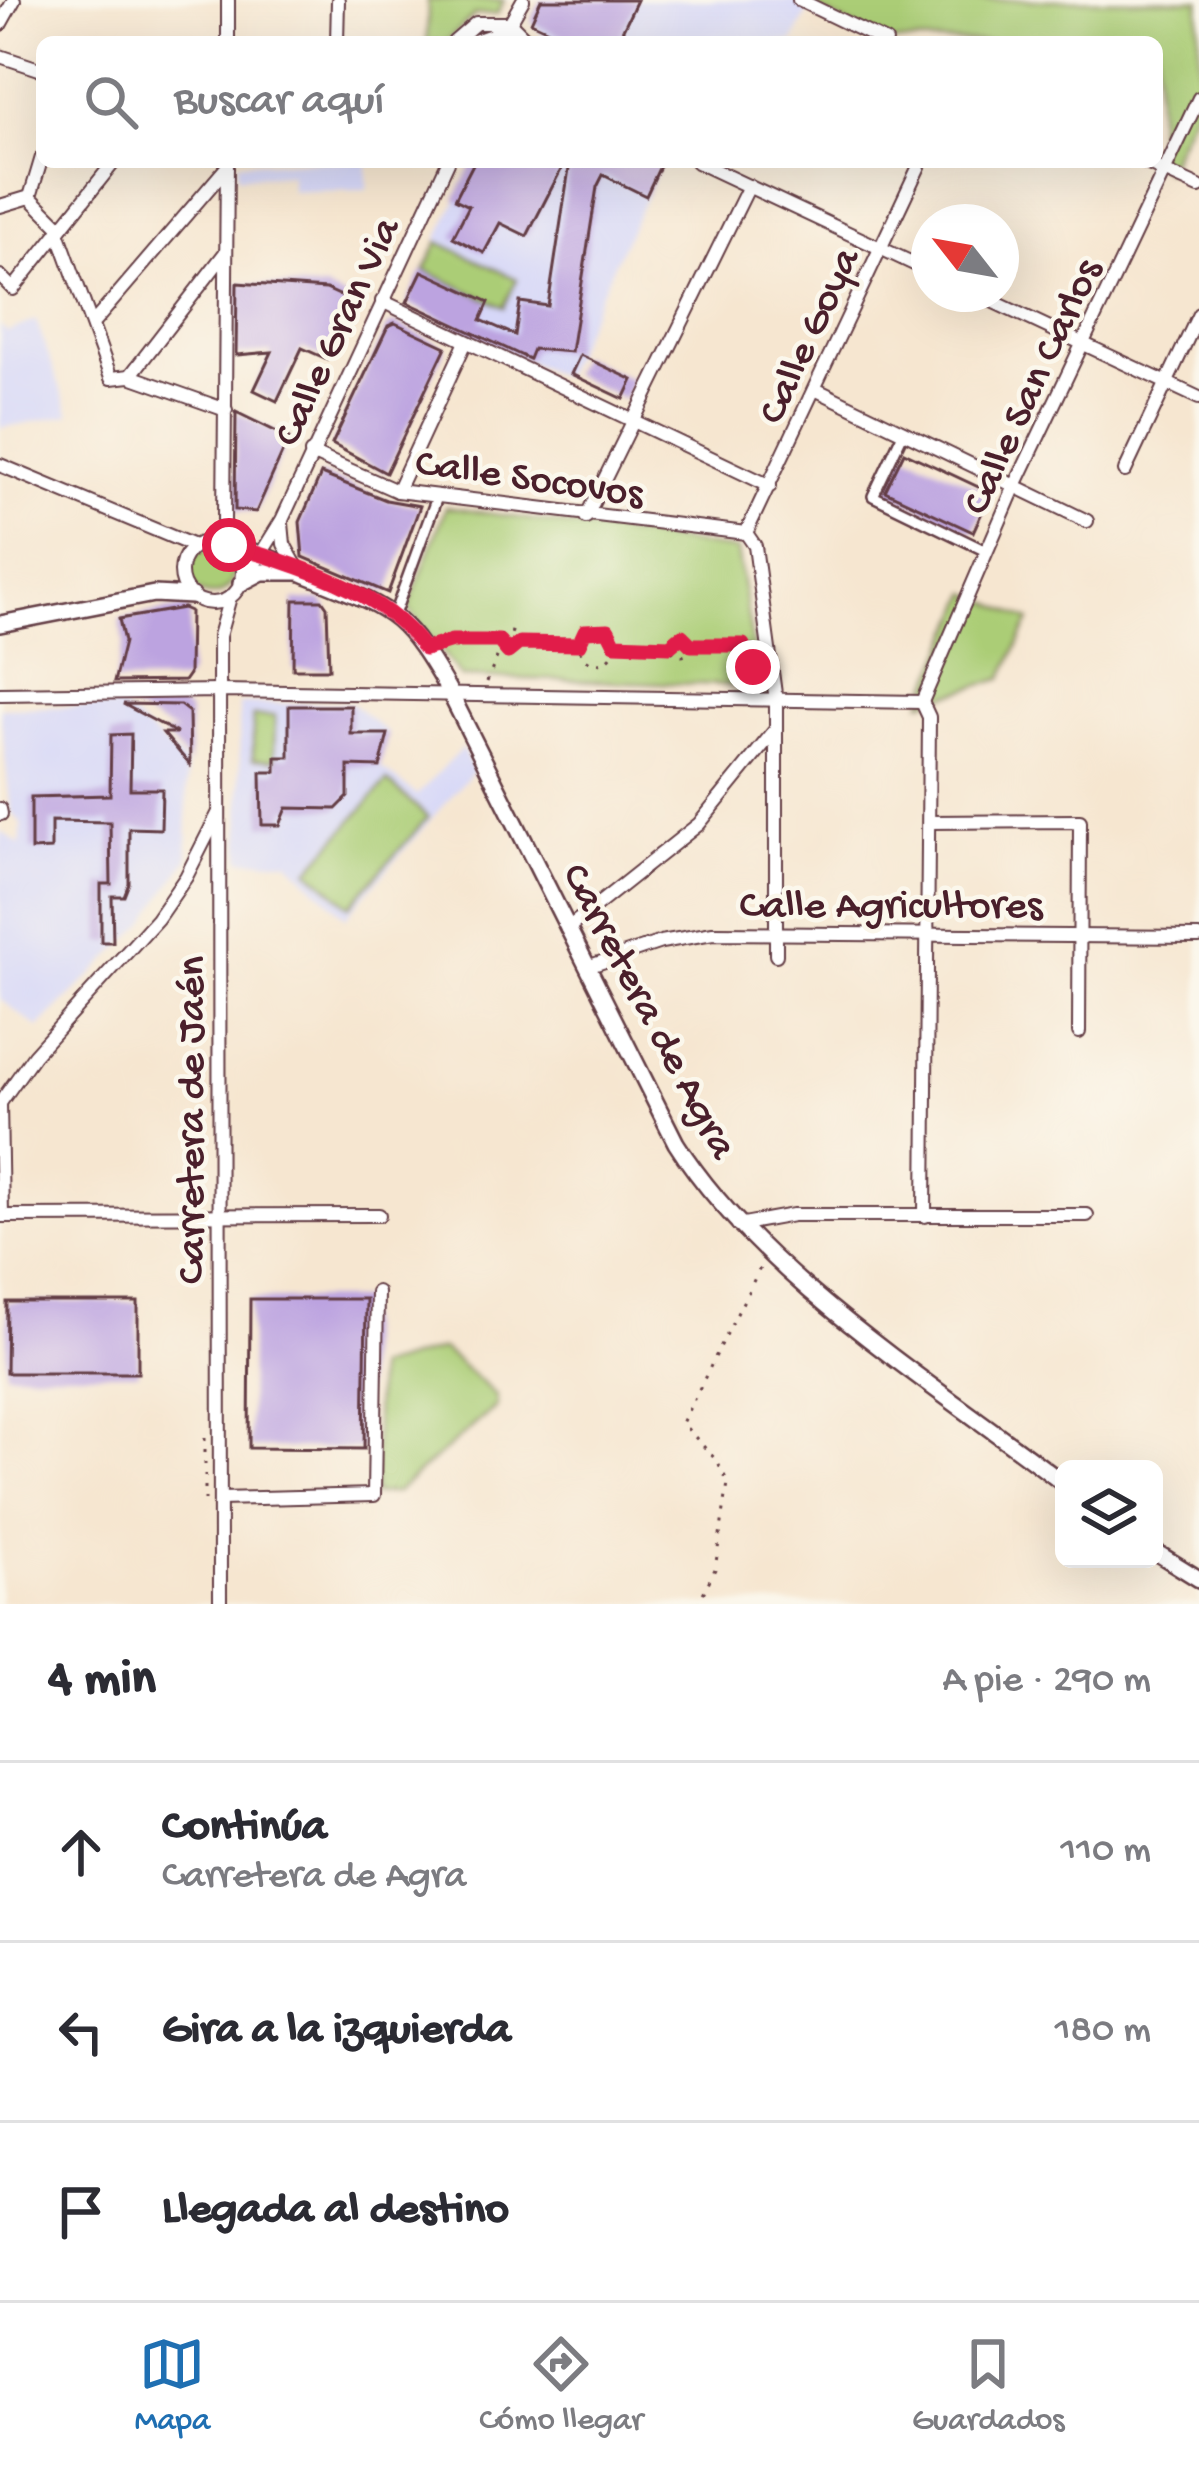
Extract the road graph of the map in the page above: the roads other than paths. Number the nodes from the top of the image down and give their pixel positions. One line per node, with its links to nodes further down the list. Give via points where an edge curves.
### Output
1 (14, 0): 7 (street)
2 (228, 0): 9 (street)
3 (338, 0): 10 (street)
4 (523, 0): 6 (street)
5 (799, 0): 16 (street)
6 (513, 23): 8 (street); 11 (street, via 476,23); 14 (street); 15 (street)
7 (0, 25)
8 (495, 34): 12 (street); 13 (street)
9 (228, 36)
10 (337, 36)
11 (461, 36)
12 (489, 36)
13 (500, 36)
14 (513, 36)
15 (525, 36)
16 (874, 36)
17 (0, 56): 18 (street)
18 (36, 68)
19 (1199, 98): 28 (street, Calle San Carlos)
20 (39, 168): 31 (street)
21 (109, 168): 33 (street)
22 (224, 168): 41 (street)
23 (227, 168): 35 (street)
24 (445, 168): 38 (street, Calle Gran Via)
25 (710, 168): 29 (street)
26 (918, 168): 34 (street, Calle Goya)
27 (1158, 168): 28 (street)
28 (1165, 171): 30 (street); 43 (street, Calle San Carlos)
29 (748, 186): 34 (street); 49 (street)
30 (1199, 187)
31 (30, 197): 32 (street); 33 (street)
32 (0, 206)
33 (60, 230): 37 (street, via 13,289); 41 (street)
34 (881, 249): 36 (street); 46 (street, Calle Goya)
35 (226, 251): 44 (street); 48 (street)
36 (911, 263)
37 (0, 276)
38 (382, 302): 42 (street); 51 (street, Calle Gran Via)
39 (1015, 312): 43 (street)
40 (1199, 314): 45 (street)
41 (95, 321): 44 (street, via 112,378)
42 (465, 344): 49 (street); 56 (street)
43 (1084, 345): 45 (street); 55 (street, Calle San Carlos)
44 (130, 376): 48 (street)
45 (1166, 382): 47 (street); 53 (street)
46 (817, 390): 50 (street); 54 (street, Calle Goya)
47 (1199, 398)
48 (226, 410): 59 (street)
49 (632, 423): 54 (street); 58 (street)
50 (902, 433): 55 (street); 67 (street, via 873,496)
51 (311, 453): 56 (street, Calle Socovos); 61 (street, Calle Gran Via)
52 (0, 465): 63 (street)
53 (1125, 471)
54 (770, 486): 62 (street, Calle Goya)
55 (1014, 488): 60 (street); 67 (street, Calle San Carlos)
56 (397, 491): 57 (street, Calle Socovos)
57 (437, 497): 58 (street, Calle Socovos); 75 (street)
58 (586, 517): 62 (street, Calle Socovos)
59 (224, 521): 64 (street); 66 (street)
60 (1087, 521)
61 (280, 524): 66 (street); 68 (street, Calle Gran Via); 70 (street)
62 (746, 533): 81 (street, via 755,546)
63 (166, 536): 65 (street); 69 (street)
64 (211, 540): 65 (street); 66 (street)
65 (194, 546): 69 (street)
66 (234, 547): 68 (street, Carretera de Agra); 71 (street, via 244,570)
67 (986, 551): 82 (street, Calle San Carlos)
68 (265, 552): 70 (street, Carretera de Agra); 71 (street, Calle Gran Via)
69 (182, 570): 72 (street); 73 (street)
70 (300, 572): 71 (street, Carretera de Agra, via 268,571); 75 (street, Carretera de Agra)
71 (239, 586): 74 (street); 77 (street, Carretera de Jaén)
72 (154, 594): 73 (street); 76 (street)
73 (192, 596): 74 (street)
74 (209, 603): 77 (street, Carretera de Jaén)
75 (395, 612): 80 (street, Carretera de Agra)
76 (0, 624)
77 (220, 636): 78 (street, Carretera de Jaén)
78 (220, 691): 79 (street); 80 (street); 84 (street, Carretera de Jaén)
79 (0, 694)
80 (451, 695): 81 (street); 86 (street, Carretera de Agra)
81 (776, 701): 82 (street); 83 (street)
82 (922, 702): 85 (street, via 929,717)
83 (776, 729): 86 (street, via 699,824); 87 (street)
84 (220, 810): 94 (street, Carretera de Jaén); 96 (street, via 157,919 0,1103)
85 (928, 822): 88 (street); 89 (street, via 1080,820)
86 (567, 929): 92 (street, Carretera de Agra)
87 (776, 932): 88 (street, Calle Agricultores); 91 (street); 92 (street, Calle Agricultores, via 661,942)
88 (928, 935): 89 (street, Calle Agricultores); 97 (street)
89 (1079, 935): 90 (street, Calle Agricultores); 93 (street)
90 (1199, 938)
91 (776, 955)
92 (586, 967): 99 (street, Carretera de Agra, via 676,1143)
93 (1078, 1032)
94 (220, 1215): 95 (street); 96 (street); 102 (street, Carretera de Jaén)
95 (379, 1215)
96 (1, 1216)
97 (925, 1216): 98 (street); 99 (street, via 793,1215)
98 (1087, 1216)
99 (738, 1225): 101 (street, Carretera de Agra)
100 (377, 1292): 102 (street, via 374,1495)
101 (1055, 1477)
102 (220, 1499): 105 (street, Carretera de Jaén)
103 (1163, 1557): 104 (street)
104 (1199, 1579)
105 (220, 1604)

